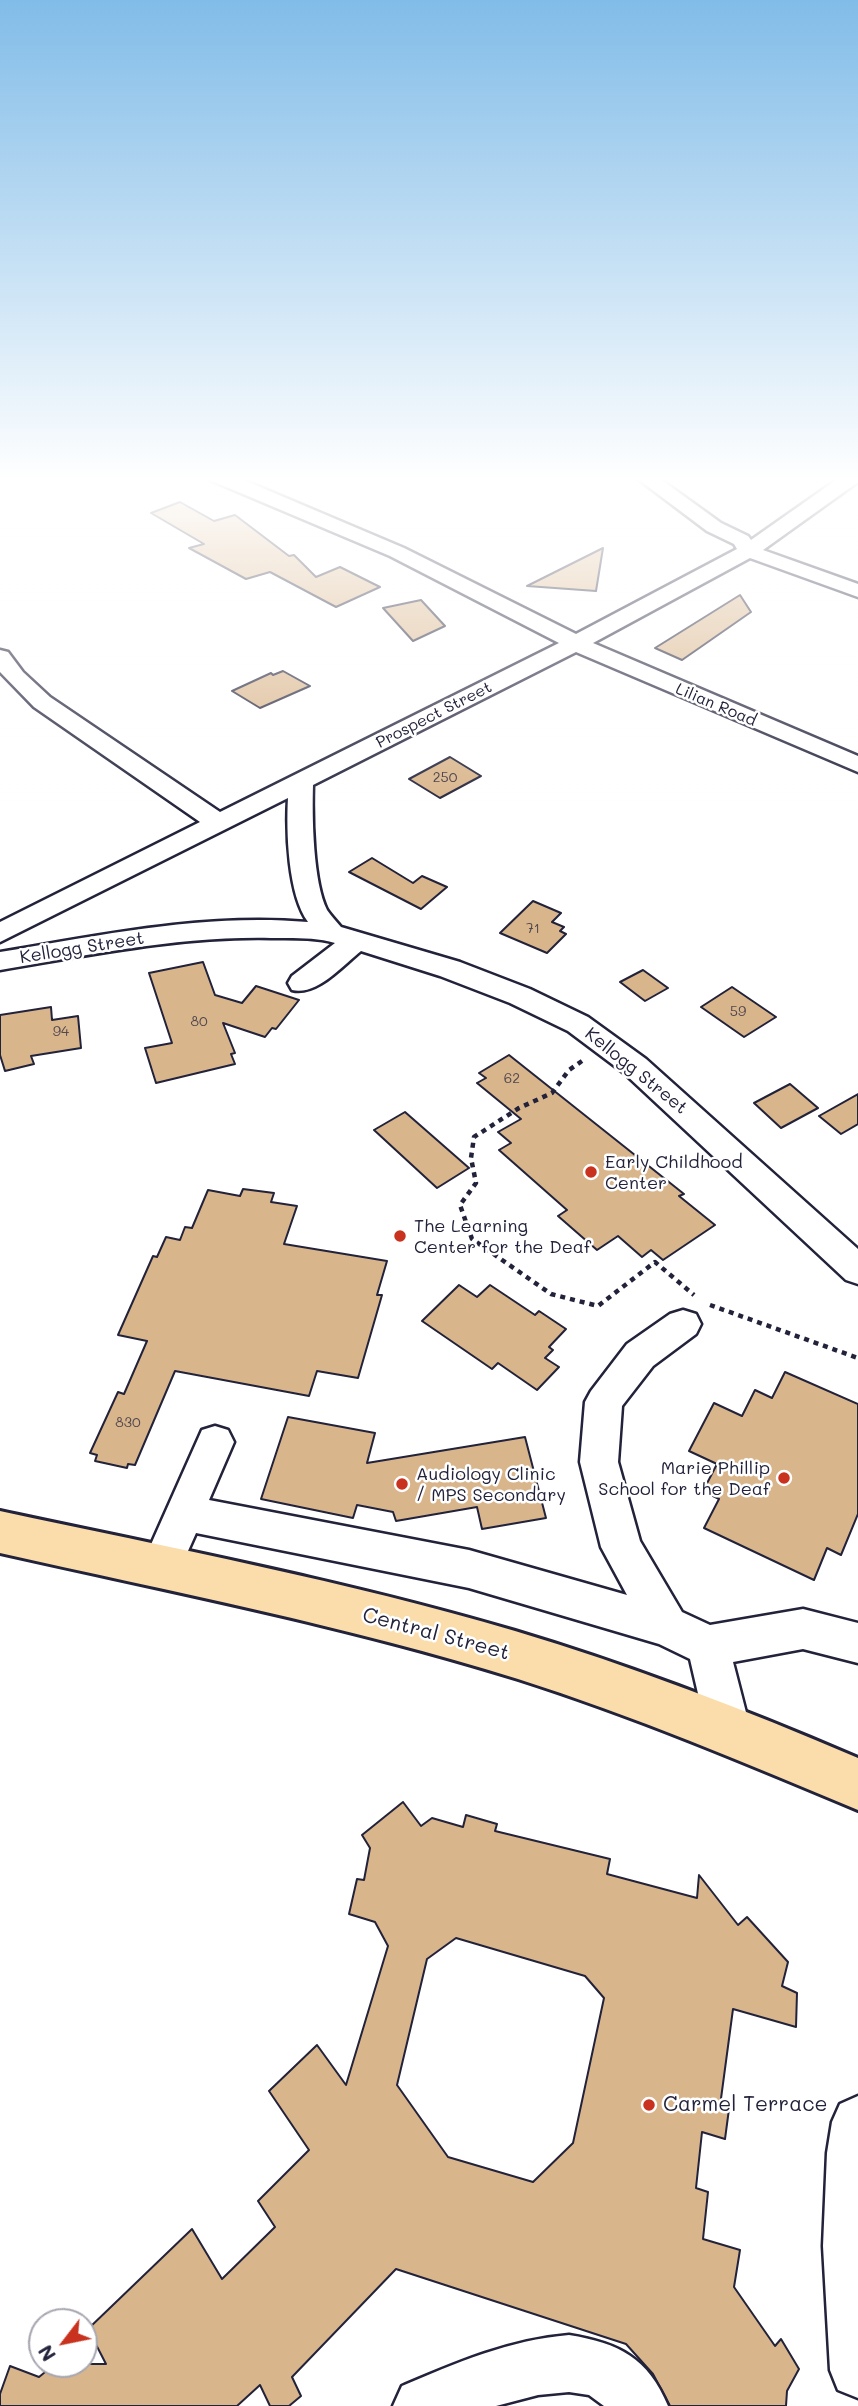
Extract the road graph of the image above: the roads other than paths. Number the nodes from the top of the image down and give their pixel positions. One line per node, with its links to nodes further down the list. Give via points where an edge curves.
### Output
1 (467, 588): 3 (street, Lilian Road)
2 (679, 588): 3 (street, Prospect Street)
3 (575, 644): 6 (street, Lilian Road); 7 (street, Prospect Street)
4 (0, 657): 5 (street)
5 (8, 680): 8 (street)
6 (858, 765)
7 (301, 782): 8 (street, Prospect Street); 10 (street, via 299,821 309,897 315,913)
8 (220, 824): 9 (street, Prospect Street)
9 (0, 933)
10 (344, 936): 11 (street, Kellogg Street, via 258,928 213,930); 12 (street); 13 (street, Kellogg Street, via 488,983 578,1024 635,1066)
11 (0, 961)
12 (302, 983)
13 (858, 1270)
14 (683, 1324): 19 (street, via 640,1355 604,1402 599,1462 621,1546)
15 (215, 1442): 16 (street)
16 (184, 1513): 18 (street); 19 (street, via 469,1569)
17 (0, 1532): 18 (main road, Central Street)
18 (161, 1567): 22 (main road, Central Street, via 514,1655)
19 (667, 1626): 21 (street)
20 (858, 1643): 21 (street, via 803,1629)
21 (708, 1646): 22 (street)
22 (728, 1728): 23 (main road, Central Street)
23 (858, 1784)
24 (858, 2122): 25 (street, via 849,2199)
25 (858, 2370)
26 (422, 2406): 27 (street, via 550,2363 578,2362 608,2371)
27 (639, 2406)

